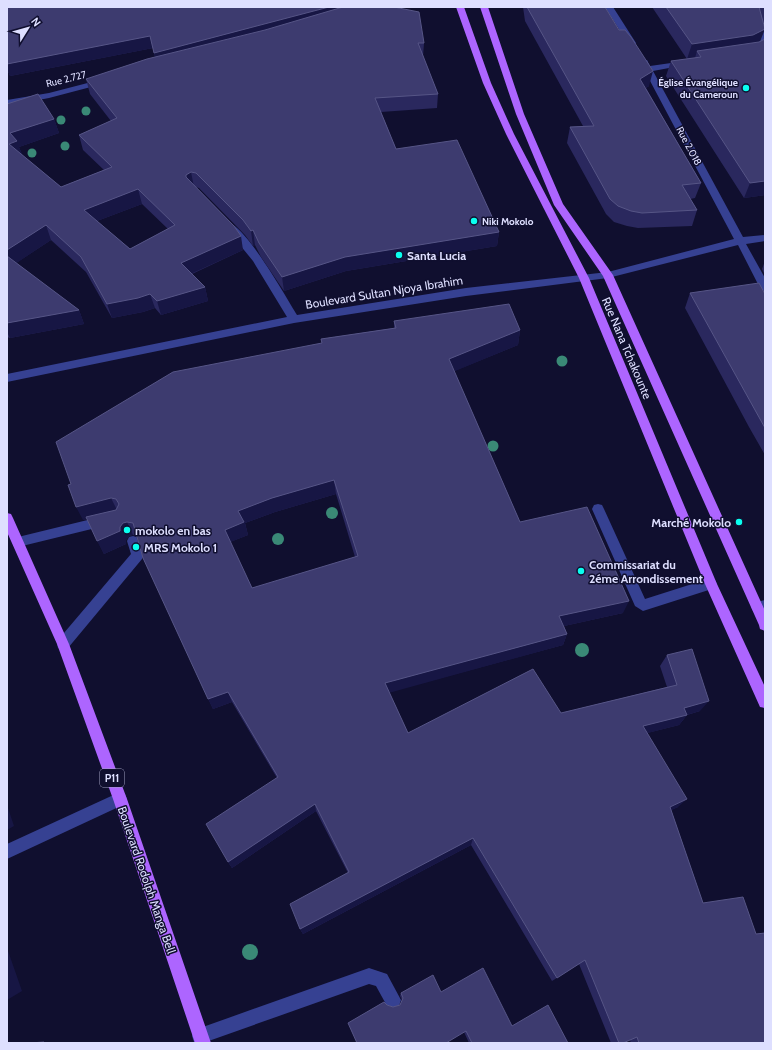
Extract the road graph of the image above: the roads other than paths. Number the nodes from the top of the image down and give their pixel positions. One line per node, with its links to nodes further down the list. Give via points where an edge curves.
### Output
1 (460, 7): 11 (main road, Rue Nana Tchakounte, via 487,83)
2 (484, 7): 10 (main road, Rue Nana Tchakounte)
3 (609, 7): 7 (street, Rue 2.018)
4 (751, 7): 5 (street, via 760,20)
5 (764, 46)
6 (695, 62): 7 (street)
7 (648, 69): 14 (street, Rue 2.018)
8 (110, 80): 9 (street, Rue 2.727)
9 (7, 102)
10 (527, 129): 11 (main road); 15 (main road, Rue Nana Tchakounte, via 559,205)
11 (510, 134): 16 (main road, Rue Nana Tchakounte)
12 (220, 217): 18 (street, via 241,238)
13 (765, 238): 14 (street, Boulevard Sultan Njoya Ibrahim)
14 (740, 241): 15 (street, Boulevard Sultan Njoya Ibrahim); 17 (street, Rue 2.018)
15 (608, 275): 16 (street, Boulevard Sultan Njoya Ibrahim); 26 (main road, Rue Nana Tchakounte)
16 (584, 278): 18 (street, Boulevard Sultan Njoya Ibrahim, via 466,292); 25 (main road, Rue Nana Tchakounte)
17 (765, 286)
18 (294, 319): 19 (street, Boulevard Sultan Njoya Ibrahim)
19 (7, 378)
20 (598, 509): 25 (street, via 643,606)
21 (7, 518): 24 (main road, Boulevard Rodolph Manga Bell / P11)
22 (118, 518): 24 (street)
23 (133, 541): 28 (street, via 138,555)
24 (18, 542): 28 (main road, Boulevard Rodolph Manga Bell / P11)
25 (712, 584): 29 (main road, Rue Nana Tchakounte)
26 (761, 607): 27 (main road, Rue Nana Tchakounte)
27 (765, 625)
28 (63, 644): 31 (main road, Boulevard Rodolph Manga Bell / P11)
29 (759, 676): 30 (main road, Rue Nana Tchakounte)
30 (765, 702)
31 (120, 799): 32 (street); 34 (main road, Boulevard Rodolph Manga Bell / P11)
32 (7, 852)
33 (393, 1000): 34 (street, via 381,980 369,976)
34 (202, 1040)

